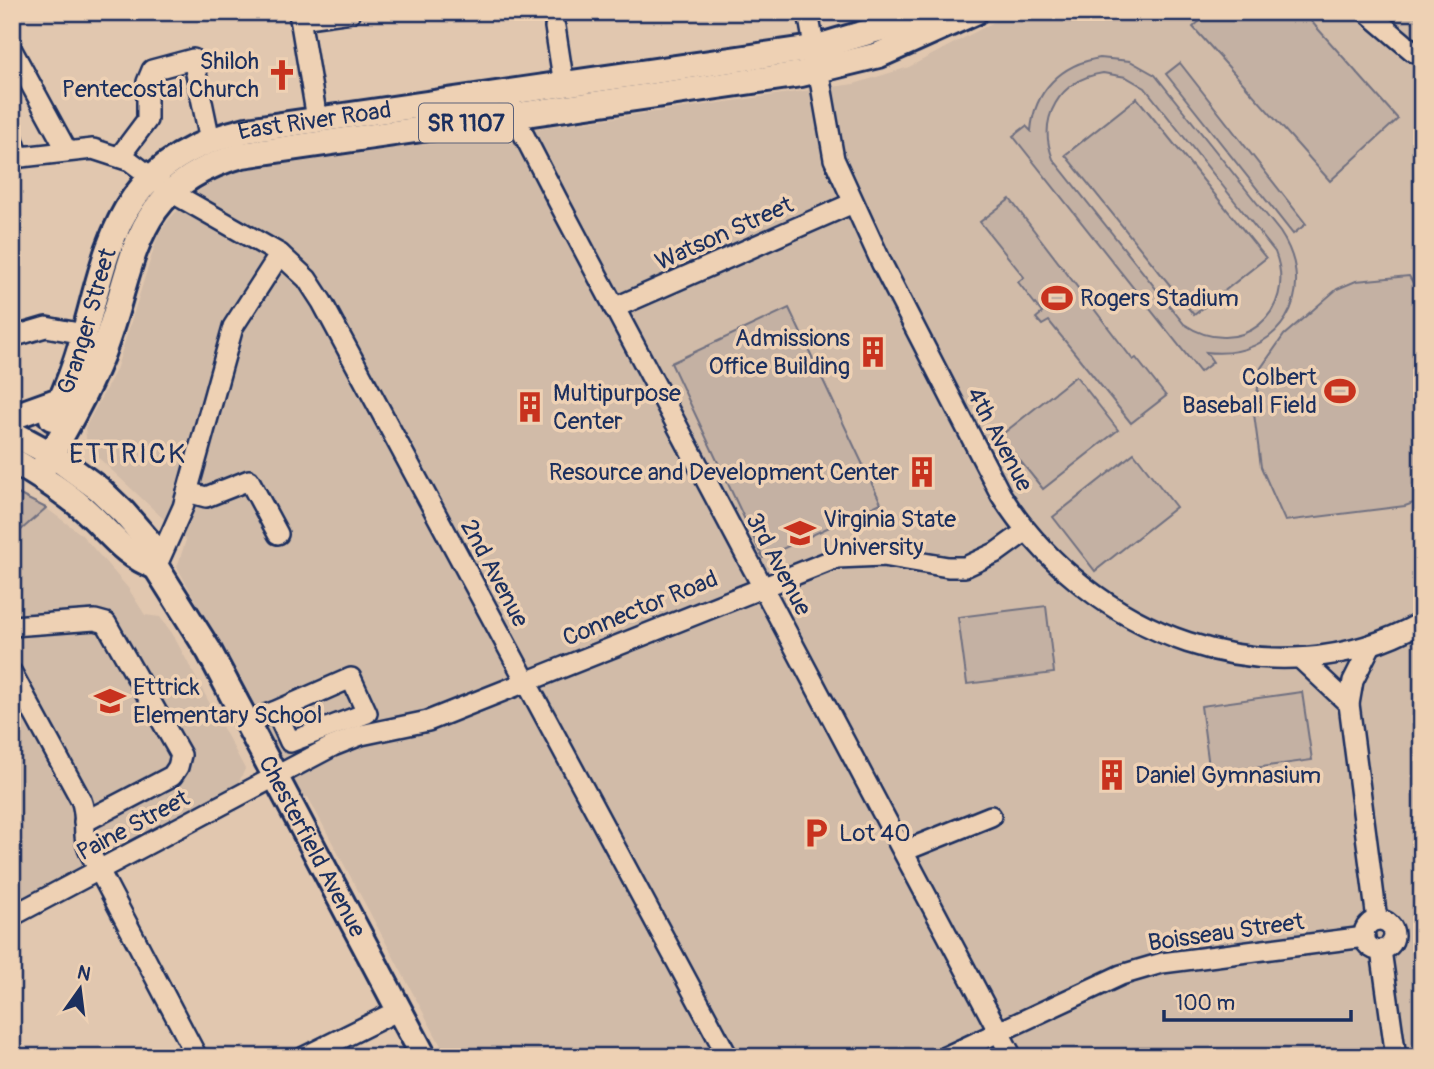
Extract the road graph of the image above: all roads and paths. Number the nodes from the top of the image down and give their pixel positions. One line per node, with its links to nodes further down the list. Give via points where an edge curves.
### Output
1 (351, 12): 7 (street)
2 (808, 12): 11 (street, 4th Avenue)
3 (922, 12): 11 (main road, East River Road / SR 1107)
4 (975, 12): 11 (main road, East River Road / SR 1107, via 907,45)
5 (1367, 12): 10 (street)
6 (1387, 12): 10 (street)
7 (300, 15): 14 (street)
8 (555, 27): 12 (street)
9 (12, 50): 17 (street)
10 (1418, 57)
11 (816, 59): 12 (main road, East River Road / SR 1107); 13 (main road, East River Road / SR 1107); 22 (street, 4th Avenue, via 830,146)
12 (564, 85): 13 (main road, East River Road / SR 1107)
13 (511, 104): 14 (main road, East River Road / SR 1107); 21 (main road, East River Road / SR 1107, via 242,155 203,170); 24 (street, 3rd Avenue)
14 (317, 119): 16 (main road, East River Road / SR 1107)
15 (12, 136): 19 (street)
16 (210, 140): 18 (street, via 193,59 152,70 147,82 147,120); 20 (main road, East River Road / SR 1107, via 180,154)
17 (68, 151): 18 (street, via 93,149); 19 (street)
18 (120, 156): 20 (street)
19 (16, 158)
20 (151, 177): 21 (street, 2nd Avenue); 25 (main road, Granger Street / SR 1107, via 114,229)
21 (171, 192): 23 (street, 2nd Avenue); 30 (main road, Granger Street / SR 1107, via 141,229 100,359)
22 (853, 203): 24 (street, Watson Street); 32 (street, 4th Avenue, via 991,477)
23 (280, 254): 31 (street, via 230,335); 41 (street, 2nd Avenue, via 298,269 322,302)
24 (614, 308): 35 (street, 3rd Avenue)
25 (84, 334): 26 (street, via 46,327); 27 (main road, Granger Street / SR 1107)
26 (12, 337)
27 (62, 399): 28 (main road); 30 (main road, Granger Street / SR 1107)
28 (12, 417)
29 (12, 433): 30 (main road, Chesterfield Avenue)
30 (33, 460): 34 (main road, Chesterfield Avenue, via 132,557)
31 (187, 492): 33 (street, via 206,497 248,480); 34 (street)
32 (1026, 531): 35 (street, Connector Road, via 965,567 851,556); 39 (street, 4th Avenue, via 1086,589 1155,631 1216,651)
33 (278, 534)
34 (156, 567): 44 (main road, Chesterfield Avenue)
35 (763, 585): 41 (street, Connector Road); 48 (street, 3rd Avenue)
36 (1422, 622): 38 (street, 4th Avenue)
37 (12, 626): 47 (street, via 106,623 181,755 172,776)
38 (1371, 645): 39 (street, 4th Avenue); 42 (street, via 1353,681)
39 (1301, 659): 42 (street)
40 (12, 673): 47 (street, via 81,800)
41 (526, 681): 45 (street, Connector Road, via 412,726 348,740); 59 (street, 2nd Avenue)
42 (1349, 704): 51 (street)
43 (276, 711): 43 (street, via 290,742 367,713 351,678); 44 (street)
44 (247, 722): 45 (main road, Chesterfield Avenue)
45 (276, 776): 49 (street, Paine Street); 54 (main road, Chesterfield Avenue)
46 (991, 816): 48 (street)
47 (84, 822): 49 (street, via 83,837)
48 (904, 851): 55 (street, 3rd Avenue)
49 (99, 872): 50 (street, Paine Street); 56 (street)
50 (12, 916)
51 (1377, 920): 52 (street, via 1368,925); 53 (street, via 1394,931 1391,944)
52 (1365, 937): 53 (street, via 1368,945); 55 (street, Boisseau Street, via 1162,963 1121,975)
53 (1381, 950): 62 (street)
54 (399, 1010): 57 (street); 58 (main road, Chesterfield Avenue)
55 (999, 1032): 60 (street, Boisseau Street); 61 (street, 3rd Avenue)
56 (197, 1057)
57 (304, 1057)
58 (424, 1057)
59 (728, 1057)
60 (944, 1057)
61 (1012, 1057)
62 (1396, 1057)

